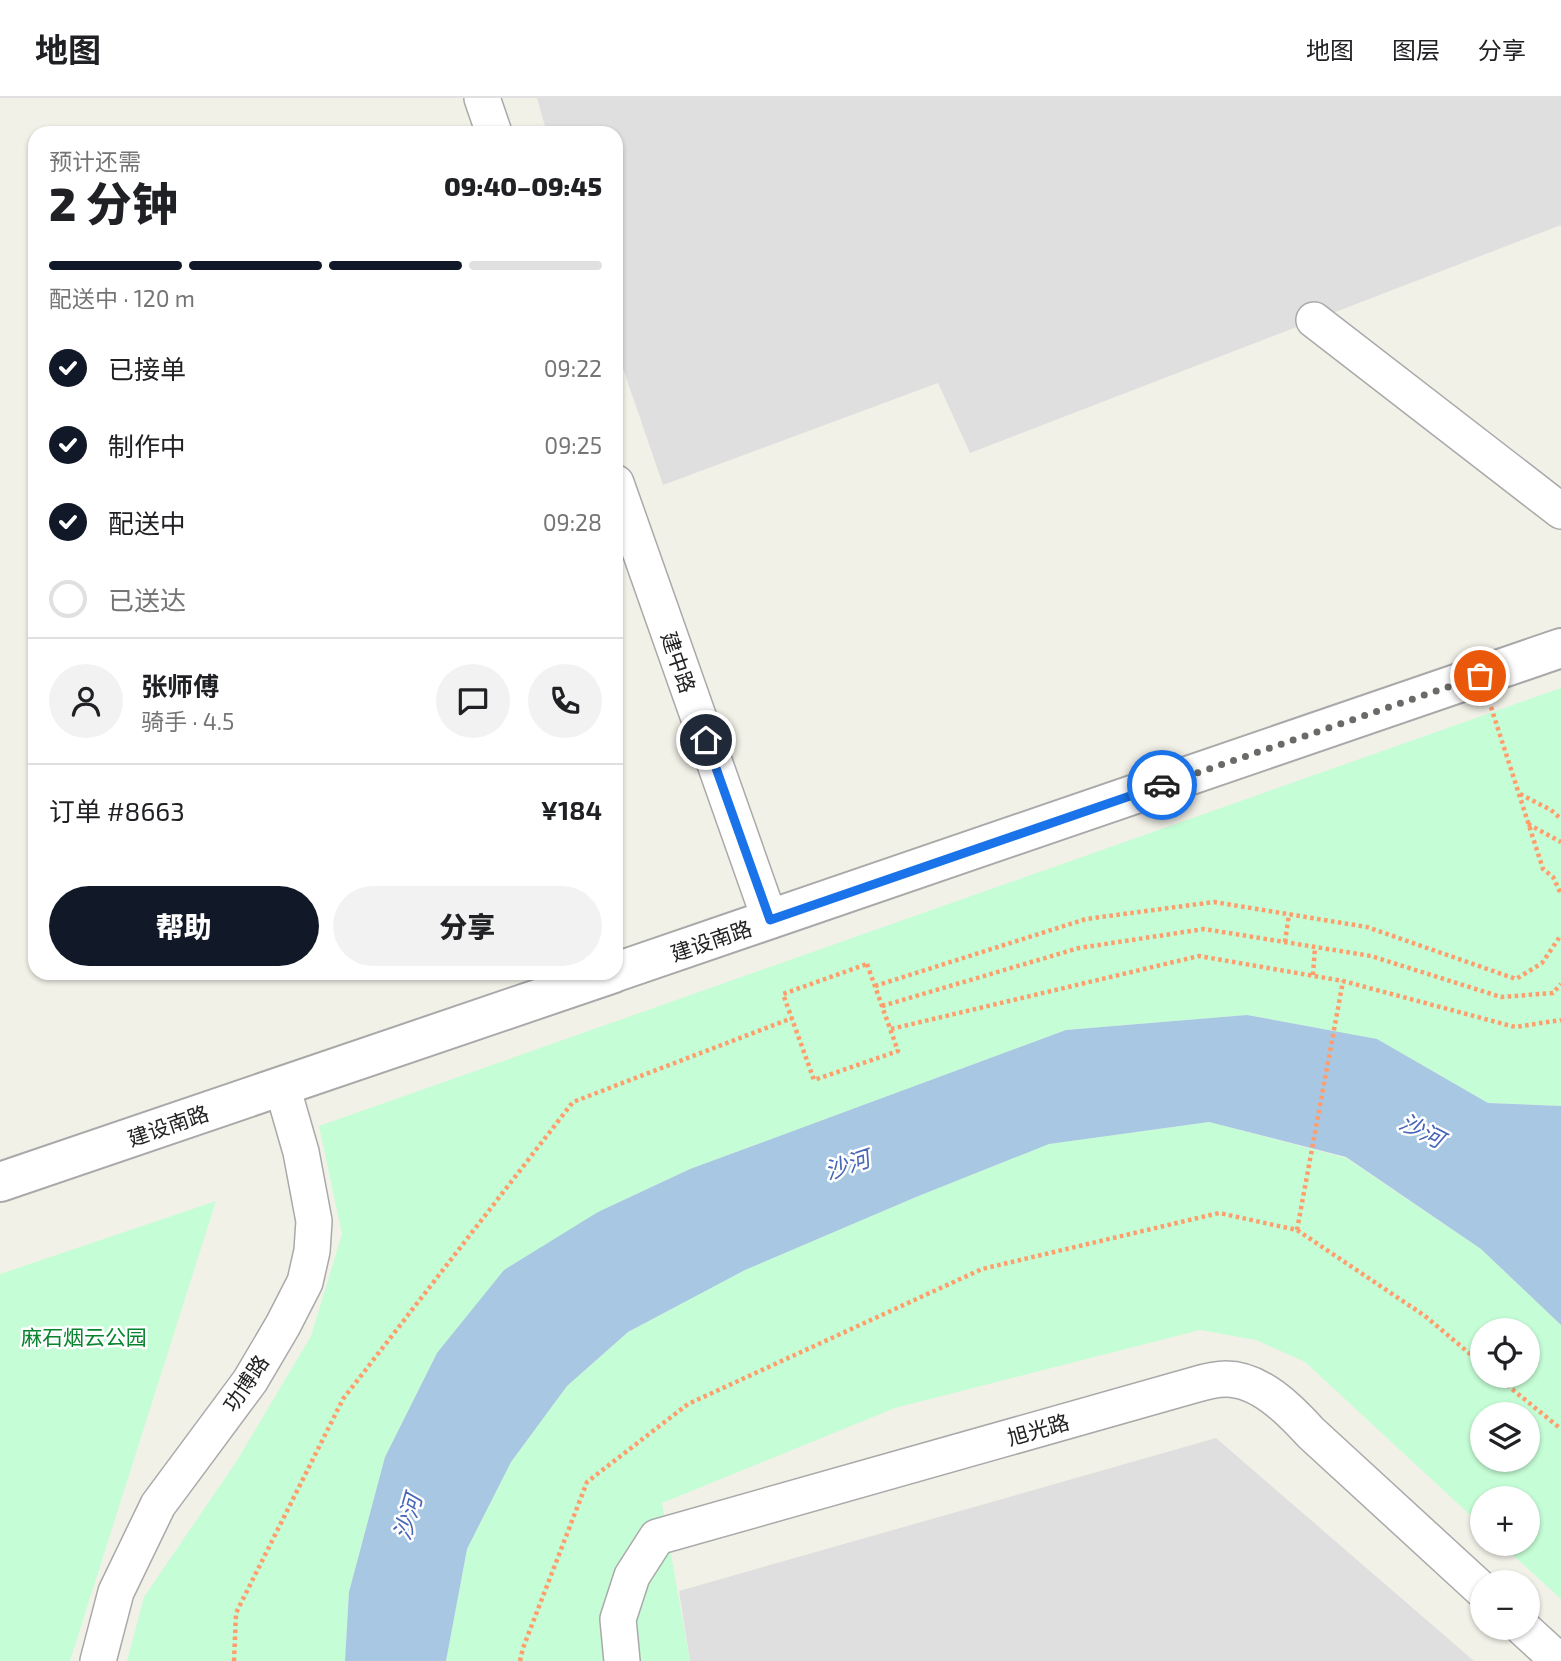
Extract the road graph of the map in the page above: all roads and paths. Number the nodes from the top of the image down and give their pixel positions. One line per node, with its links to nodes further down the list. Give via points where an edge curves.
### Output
1 (482, 98): 2 (street)
2 (492, 126)
3 (1314, 320): 5 (street)
4 (623, 503): 14 (street, 建中路)
5 (1561, 511)
6 (1561, 648): 7 (street, 建设南路)
7 (1480, 676): 8 (path); 14 (street, 建设南路)
8 (1519, 794): 9 (path); 10 (path)
9 (1561, 819)
10 (1527, 824): 11 (path); 12 (path, via 1543,869)
11 (1561, 842)
12 (1561, 894)
13 (1289, 914): 15 (path, via 1367,927 1516,979 1542,963); 16 (path); 23 (path, via 1214,902 1086,919)
14 (770, 920): 18 (street, 建设南路)
15 (1561, 935)
16 (1284, 942): 17 (path); 24 (path, via 1204,929 1091,946)
17 (1315, 947): 19 (path); 22 (path, via 1371,956 1501,998 1553,993)
18 (623, 970)
19 (1312, 975): 21 (path); 27 (path, via 1199,956)
20 (594, 980): 28 (street, 建设南路)
21 (1343, 981): 26 (path, via 1515,1027); 30 (path)
22 (1561, 984)
23 (875, 986): 24 (path); 25 (path, via 867,964 783,994)
24 (882, 1006): 27 (path)
25 (792, 1018): 27 (path, via 814,1080 898,1051); 37 (path, via 573,1102 343,1399 236,1614)
26 (1561, 1020)
27 (891, 1029)
28 (282, 1086): 29 (street, 建设南路); 36 (street, 功博路, via 314,1221 305,1282 250,1381 158,1505 116,1592)
29 (0, 1182)
30 (1297, 1230): 31 (path, via 1425,1316); 38 (path, via 1219,1213 982,1269 688,1404 587,1482)
31 (1470, 1354)
32 (1511, 1388): 33 (path)
33 (1561, 1429)
34 (1470, 1579): 39 (street, 旭光路, via 1272,1396 1228,1379 657,1537 632,1576 618,1619)
35 (1536, 1640): 40 (street)
36 (98, 1661)
37 (234, 1661)
38 (520, 1661)
39 (622, 1661)
40 (1559, 1661)

